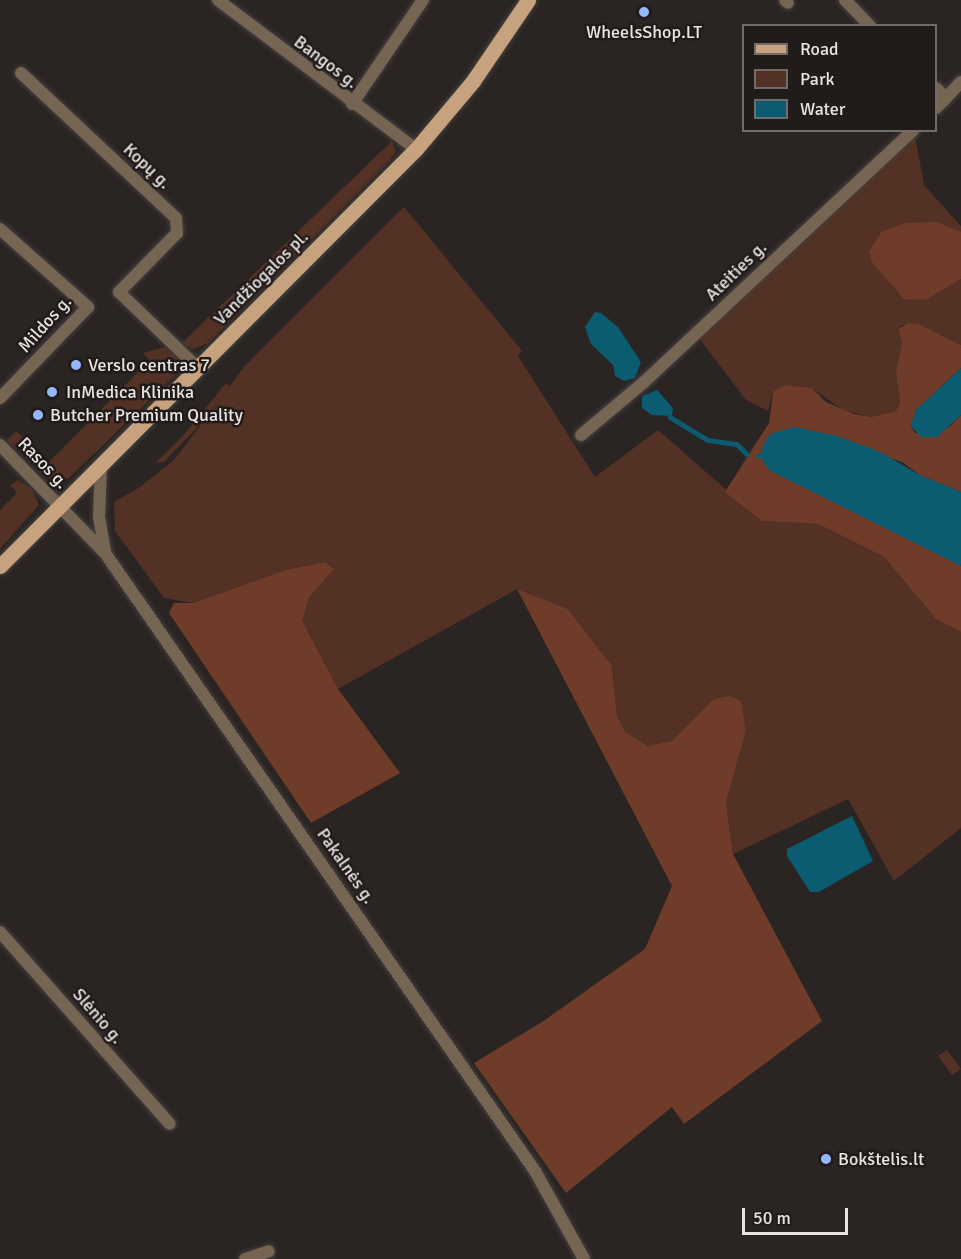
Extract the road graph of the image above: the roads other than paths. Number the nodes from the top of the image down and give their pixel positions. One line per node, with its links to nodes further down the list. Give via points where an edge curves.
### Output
1 (218, 0): 10 (street, Bangos g.)
2 (423, 0): 10 (street)
3 (528, 0): 13 (main road, Vandžiogalos pl., via 473,81)
4 (845, 0): 5 (street)
5 (868, 24)
6 (21, 74): 15 (street, Kopų g., via 179,224 177,232 119,292)
7 (961, 82): 9 (street)
8 (937, 89): 9 (street)
9 (946, 98): 11 (street)
10 (352, 104): 13 (street, Bangos g.)
11 (937, 107)
12 (911, 132): 17 (street, Ateities g., via 643,383)
13 (416, 149): 15 (main road, Vandžiogalos pl.)
14 (0, 229): 16 (street, Mildos g., via 88,307)
15 (198, 368): 19 (main road, Vandžiogalos pl.)
16 (0, 398)
17 (581, 435)
18 (0, 445): 20 (street, Rasos g.)
19 (101, 465): 20 (main road, Vandžiogalos pl.); 21 (street, via 99,517)
20 (60, 506): 21 (street, Pakalnės g.); 22 (main road, Vandžiogalos pl.)
21 (105, 553): 27 (street, Pakalnės g., via 535,1171)
22 (0, 566)
23 (0, 932): 24 (street, Slėnio g.)
24 (170, 1124)
25 (269, 1251): 26 (street)
26 (245, 1259)
27 (584, 1259)

